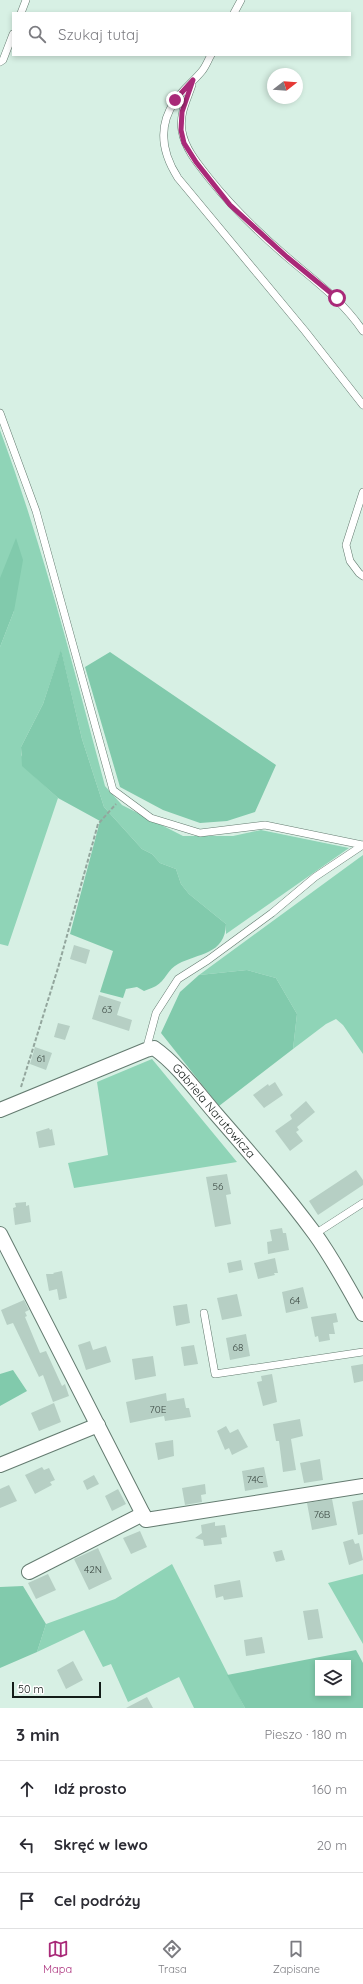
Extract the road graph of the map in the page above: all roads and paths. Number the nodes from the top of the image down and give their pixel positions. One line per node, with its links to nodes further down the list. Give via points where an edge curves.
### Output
1 (26, 0): 3 (lane)
2 (241, 0): 4 (lane)
3 (21, 12)
4 (235, 12)
5 (12, 37): 7 (lane)
6 (210, 56): 8 (lane, via 203,70)
7 (0, 62)
8 (193, 80): 9 (lane, via 182,112 181,130 184,143 196,162 230,205 337,298); 10 (lane, via 175,100 165,119 162,133 170,165)
9 (363, 331)
10 (363, 405)
11 (0, 413): 14 (lane, via 36,511 113,790)
12 (363, 492): 13 (lane, via 346,545 350,561)
13 (363, 576)
14 (122, 797): 15 (lane, via 151,818 200,833 265,825); 17 (path, via 98,824 58,968)
15 (363, 845): 16 (lane, via 315,877 272,913 178,979 156,1013)
16 (146, 1050): 17 (street); 21 (street, Gabriela Narutowicza, via 154,1048 180,1072)
17 (16, 1104): 18 (street)
18 (0, 1110)
19 (363, 1203): 21 (lane)
20 (0, 1234): 25 (street)
21 (315, 1234): 23 (street, Gabriela Narutowicza)
22 (204, 1313): 24 (lane, via 215,1374 337,1358)
23 (363, 1314)
24 (363, 1352)
25 (98, 1425): 26 (street); 28 (street)
26 (0, 1465)
27 (363, 1486): 28 (street, via 146,1520)
28 (143, 1514): 29 (street)
29 (29, 1572)

